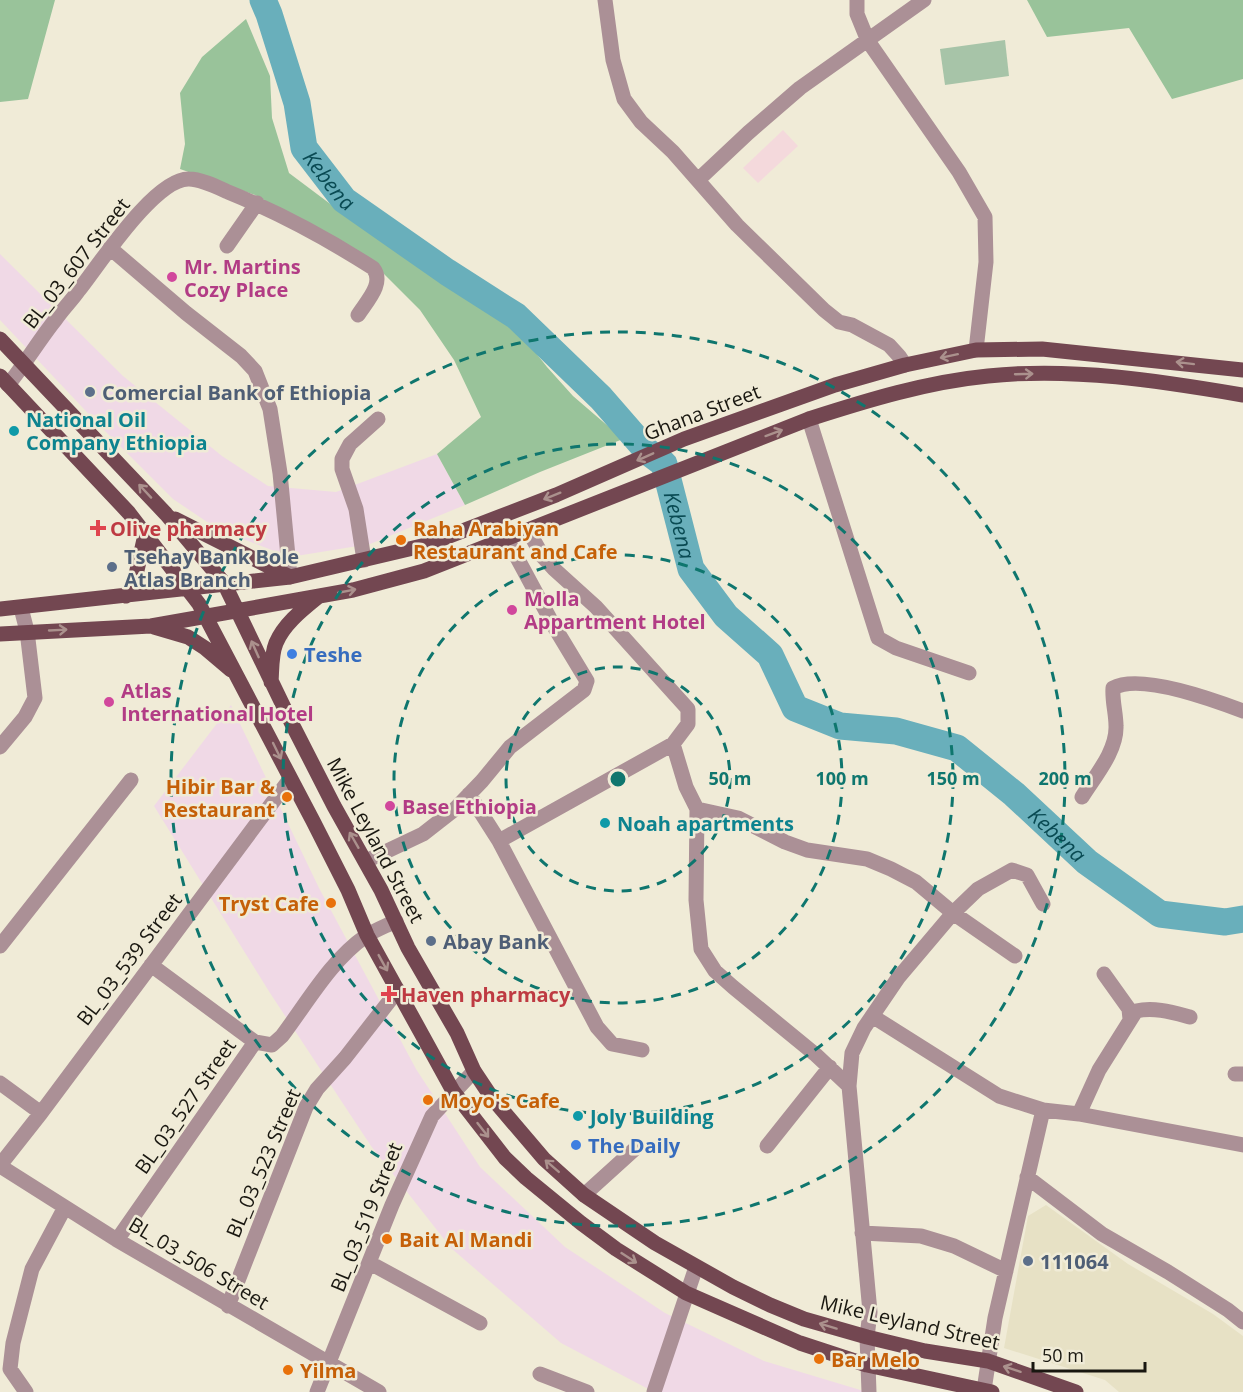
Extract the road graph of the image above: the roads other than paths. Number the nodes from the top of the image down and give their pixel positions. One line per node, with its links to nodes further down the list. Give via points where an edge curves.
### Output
1 (604, 0): 5 (street, via 613,60 624,99)
2 (857, 0): 4 (street, via 857,14)
3 (924, 0): 4 (street)
4 (868, 41): 5 (street, via 800,88); 11 (street, via 959,172 985,217 986,262)
5 (698, 180): 13 (street, via 737,225 824,310 839,322 889,345)
6 (257, 203): 7 (street); 8 (street, BL_03_607 Street, via 189,179 175,182 155,197); 9 (street, BL_03_607 Street, via 324,237 373,268 378,284)
7 (227, 246)
8 (110, 248): 12 (street, BL_03_607 Street); 26 (street, via 255,371 270,409)
9 (358, 315)
10 (0, 339): 12 (main road)
11 (976, 350): 13 (main road, Ghana Street, one-way to 13); 14 (main road, Ghana Street, one-way to 11, via 1042,349)
12 (25, 364): 15 (street, BL_03_607 Street); 21 (main road, one-way to 12)
13 (905, 365): 18 (main road, Ghana Street)
14 (1243, 370)
15 (4, 380): 23 (main road)
16 (1243, 395): 19 (main road, one-way to 16, via 933,384 1026,373 1122,377)
17 (378, 418): 25 (street, via 350,444 342,459 356,509)
18 (743, 419): 20 (main road); 25 (main road, Ghana Street, one-way to 25, via 426,545)
19 (810, 419): 20 (main road, one-way to 19); 38 (street, via 878,638)
20 (752, 441): 22 (main road)
21 (166, 513): 26 (main road); 27 (main road, Mike Leyland Street)
22 (528, 530): 24 (main road); 42 (street, via 543,557 596,607 688,709 688,724)
23 (145, 535): 28 (main road); 29 (main road, via 138,570)
24 (507, 539): 30 (main road, one-way to 24, via 424,571); 46 (street, via 587,681 576,697 510,747)
25 (364, 560): 26 (main road, Ghana Street)
26 (290, 577): 27 (main road, Ghana Street)
27 (224, 583): 28 (main road, Ghana Street); 33 (main road, Mike Leyland Street)
28 (189, 589): 29 (main road, Ghana Street); 34 (main road)
29 (126, 596): 31 (main road, Ghana Street)
30 (318, 597): 33 (main road); 40 (main road, via 297,614 276,643)
31 (21, 608): 32 (main road, Ghana Street); 36 (street)
32 (0, 609)
33 (238, 610): 34 (main road); 40 (main road, Mike Leyland Street, one-way to 33)
34 (206, 616): 35 (main road); 39 (main road)
35 (151, 626): 36 (main road, one-way to 35); 39 (main road, via 188,637)
36 (27, 631): 37 (main road); 43 (street, via 35,698)
37 (0, 634)
38 (969, 673)
39 (238, 676): 44 (main road, one-way to 44)
40 (271, 682): 50 (main road, Mike Leyland Street, one-way to 40)
41 (1243, 711): 47 (street, via 1172,689 1147,684 1118,685 1112,694 1115,743)
42 (673, 744): 48 (street, via 686,788); 49 (street)
43 (0, 747)
44 (290, 779): 54 (main road); 57 (street, BL_03_539 Street)
45 (130, 780): 55 (street)
46 (469, 794): 49 (street); 50 (street, via 423,834)
47 (1082, 797)
48 (697, 809): 52 (street, via 738,818 807,850 867,859 916,882); 65 (street, via 696,900 701,949 732,987)
49 (499, 841): 64 (street, via 597,1027 612,1044)
50 (366, 861): 53 (main road, Mike Leyland Street)
51 (1043, 904): 52 (street, via 1027,875 1011,870 978,890)
52 (953, 913): 56 (street); 60 (street, via 898,978)
53 (396, 921): 54 (street); 66 (main road, Mike Leyland Street)
54 (368, 935): 59 (main road, one-way to 59); 63 (street, BL_03_527 Street, via 332,970 282,1036 272,1045)
55 (0, 946)
56 (1015, 956)
57 (151, 965): 63 (street); 71 (street, BL_03_539 Street)
58 (1104, 974): 62 (street, via 1129,1009)
59 (398, 990): 69 (main road); 86 (street, BL_03_523 Street, via 306,1107)
60 (872, 1016): 68 (street, via 852,1053); 70 (street, via 983,1088)
61 (1190, 1017): 62 (street, via 1147,1009 1136,1011)
62 (1130, 1019): 72 (street, via 1099,1070)
63 (255, 1042): 81 (street, BL_03_527 Street)
64 (642, 1050)
65 (830, 1067): 68 (street); 74 (street)
66 (474, 1071): 69 (street, BL_03_519 Street); 78 (main road, Mike Leyland Street, one-way to 66, via 544,1159)
67 (0, 1083): 71 (street)
68 (849, 1086): 80 (street)
69 (453, 1091): 82 (street, BL_03_519 Street, via 432,1116); 85 (main road, one-way to 85, via 505,1158 526,1178 616,1249)
70 (1043, 1110): 72 (street); 77 (street)
71 (42, 1113): 76 (street, BL_03_539 Street)
72 (1079, 1114): 73 (street)
73 (1243, 1145)
74 (767, 1146)
75 (637, 1147): 78 (street)
76 (0, 1166): 79 (street, BL_03_506 Street)
77 (1027, 1177): 84 (street); 87 (street, via 1102,1234)
78 (584, 1195): 83 (main road, Mike Leyland Street)
79 (65, 1207): 81 (street, BL_03_506 Street); 95 (street, via 32,1269 13,1343 10,1369)
80 (862, 1233): 84 (street, via 921,1236 954,1246); 89 (street, via 870,1312)
81 (117, 1240): 86 (street, BL_03_506 Street)
82 (370, 1263): 88 (street); 91 (street, BL_03_519 Street)
83 (696, 1267): 85 (street); 89 (main road, Mike Leyland Street, one-way to 83, via 804,1319)
84 (1006, 1271): 90 (street)
85 (686, 1293): 92 (main road, via 780,1336); 99 (street)
86 (228, 1306): 91 (street, BL_03_506 Street)
87 (1243, 1322)
88 (480, 1323)
89 (867, 1337): 90 (main road, Mike Leyland Street); 92 (street)
90 (988, 1361): 94 (street); 101 (main road, Mike Leyland Street, one-way to 90)
91 (329, 1364): 96 (street, BL_03_519 Street); 97 (street, BL_03_506 Street)
92 (867, 1365): 94 (main road); 100 (street)
93 (540, 1374): 98 (street)
94 (988, 1391)
95 (26, 1392)
96 (317, 1392)
97 (379, 1392)
98 (586, 1392)
99 (654, 1392)
100 (869, 1392)
101 (1076, 1392)

